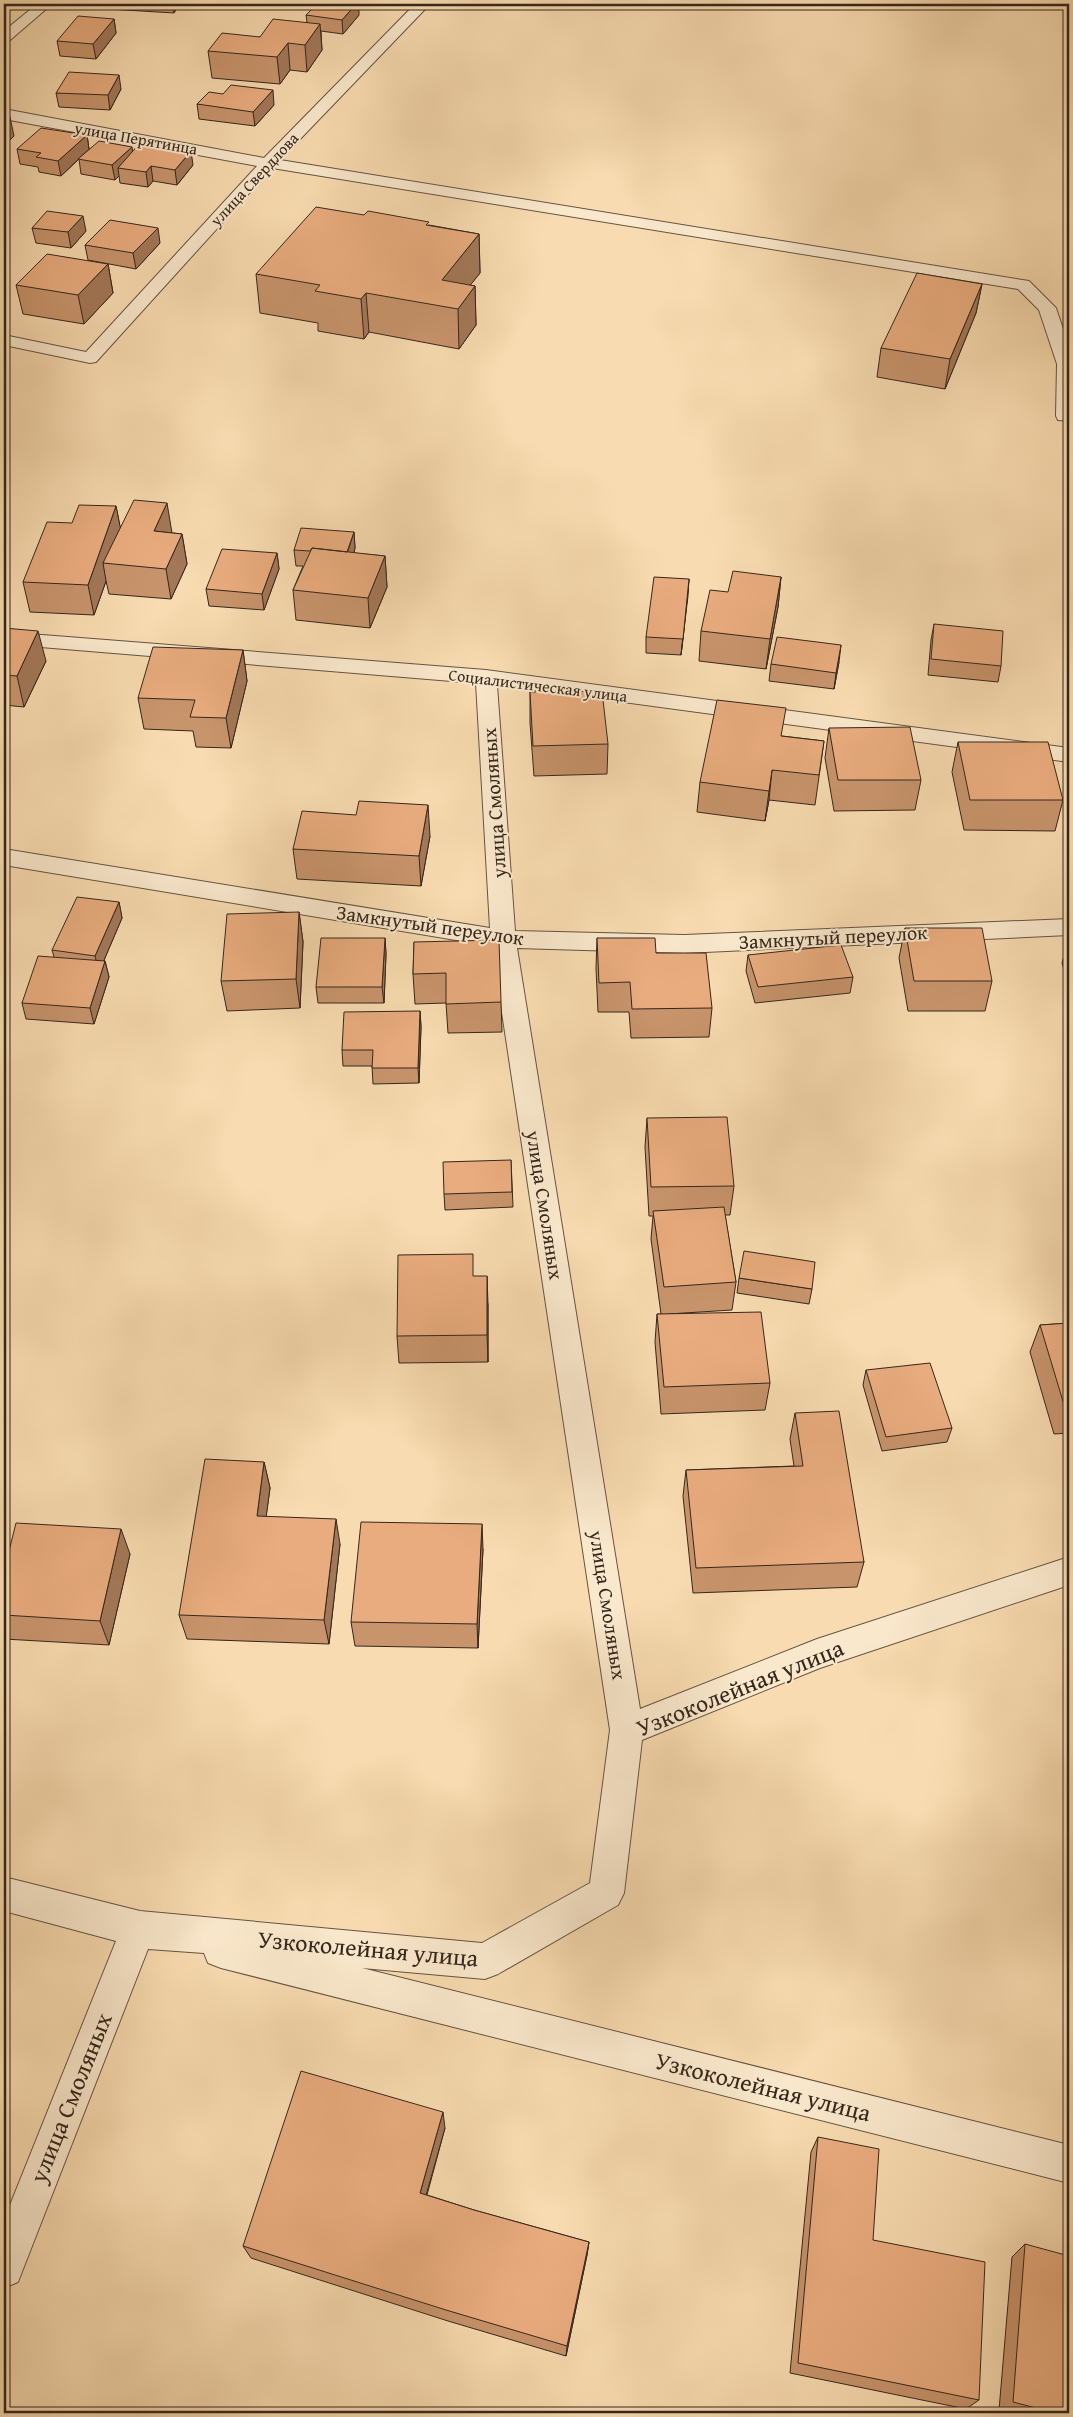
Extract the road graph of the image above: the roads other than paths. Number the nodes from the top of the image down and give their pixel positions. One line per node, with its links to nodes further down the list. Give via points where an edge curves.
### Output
1 (45, 4): 3 (street)
2 (422, 4): 5 (street, улица Свердлова)
3 (4, 38)
4 (4, 114): 5 (street, улица Перятинца)
5 (268, 163): 6 (street, улица Свердлова, via 90,358); 7 (street, улица Перятинца, via 1023,285 1047,308 1066,364)
6 (4, 340)
7 (1065, 416)
8 (4, 638): 9 (street, Социалистическая улица)
9 (486, 676): 10 (street, Социалистическая улица); 13 (street, улица Смоляных)
10 (1069, 755)
11 (4, 857): 13 (street, Замкнутый переулок)
12 (1069, 927): 13 (street, Замкнутый переулок, via 684,944)
13 (503, 939): 15 (street, улица Смоляных)
14 (1069, 1571): 15 (street, Узкоколейная улица, via 817,1654)
15 (627, 1730): 17 (street, Узкоколейная улица, via 606,1893 485,1960)
16 (4, 1894): 17 (street, Узкоколейная улица)
17 (138, 1929): 18 (street, Узкоколейная улица); 19 (street, улица Смоляных)
18 (1069, 2164)
19 (4, 2268)

